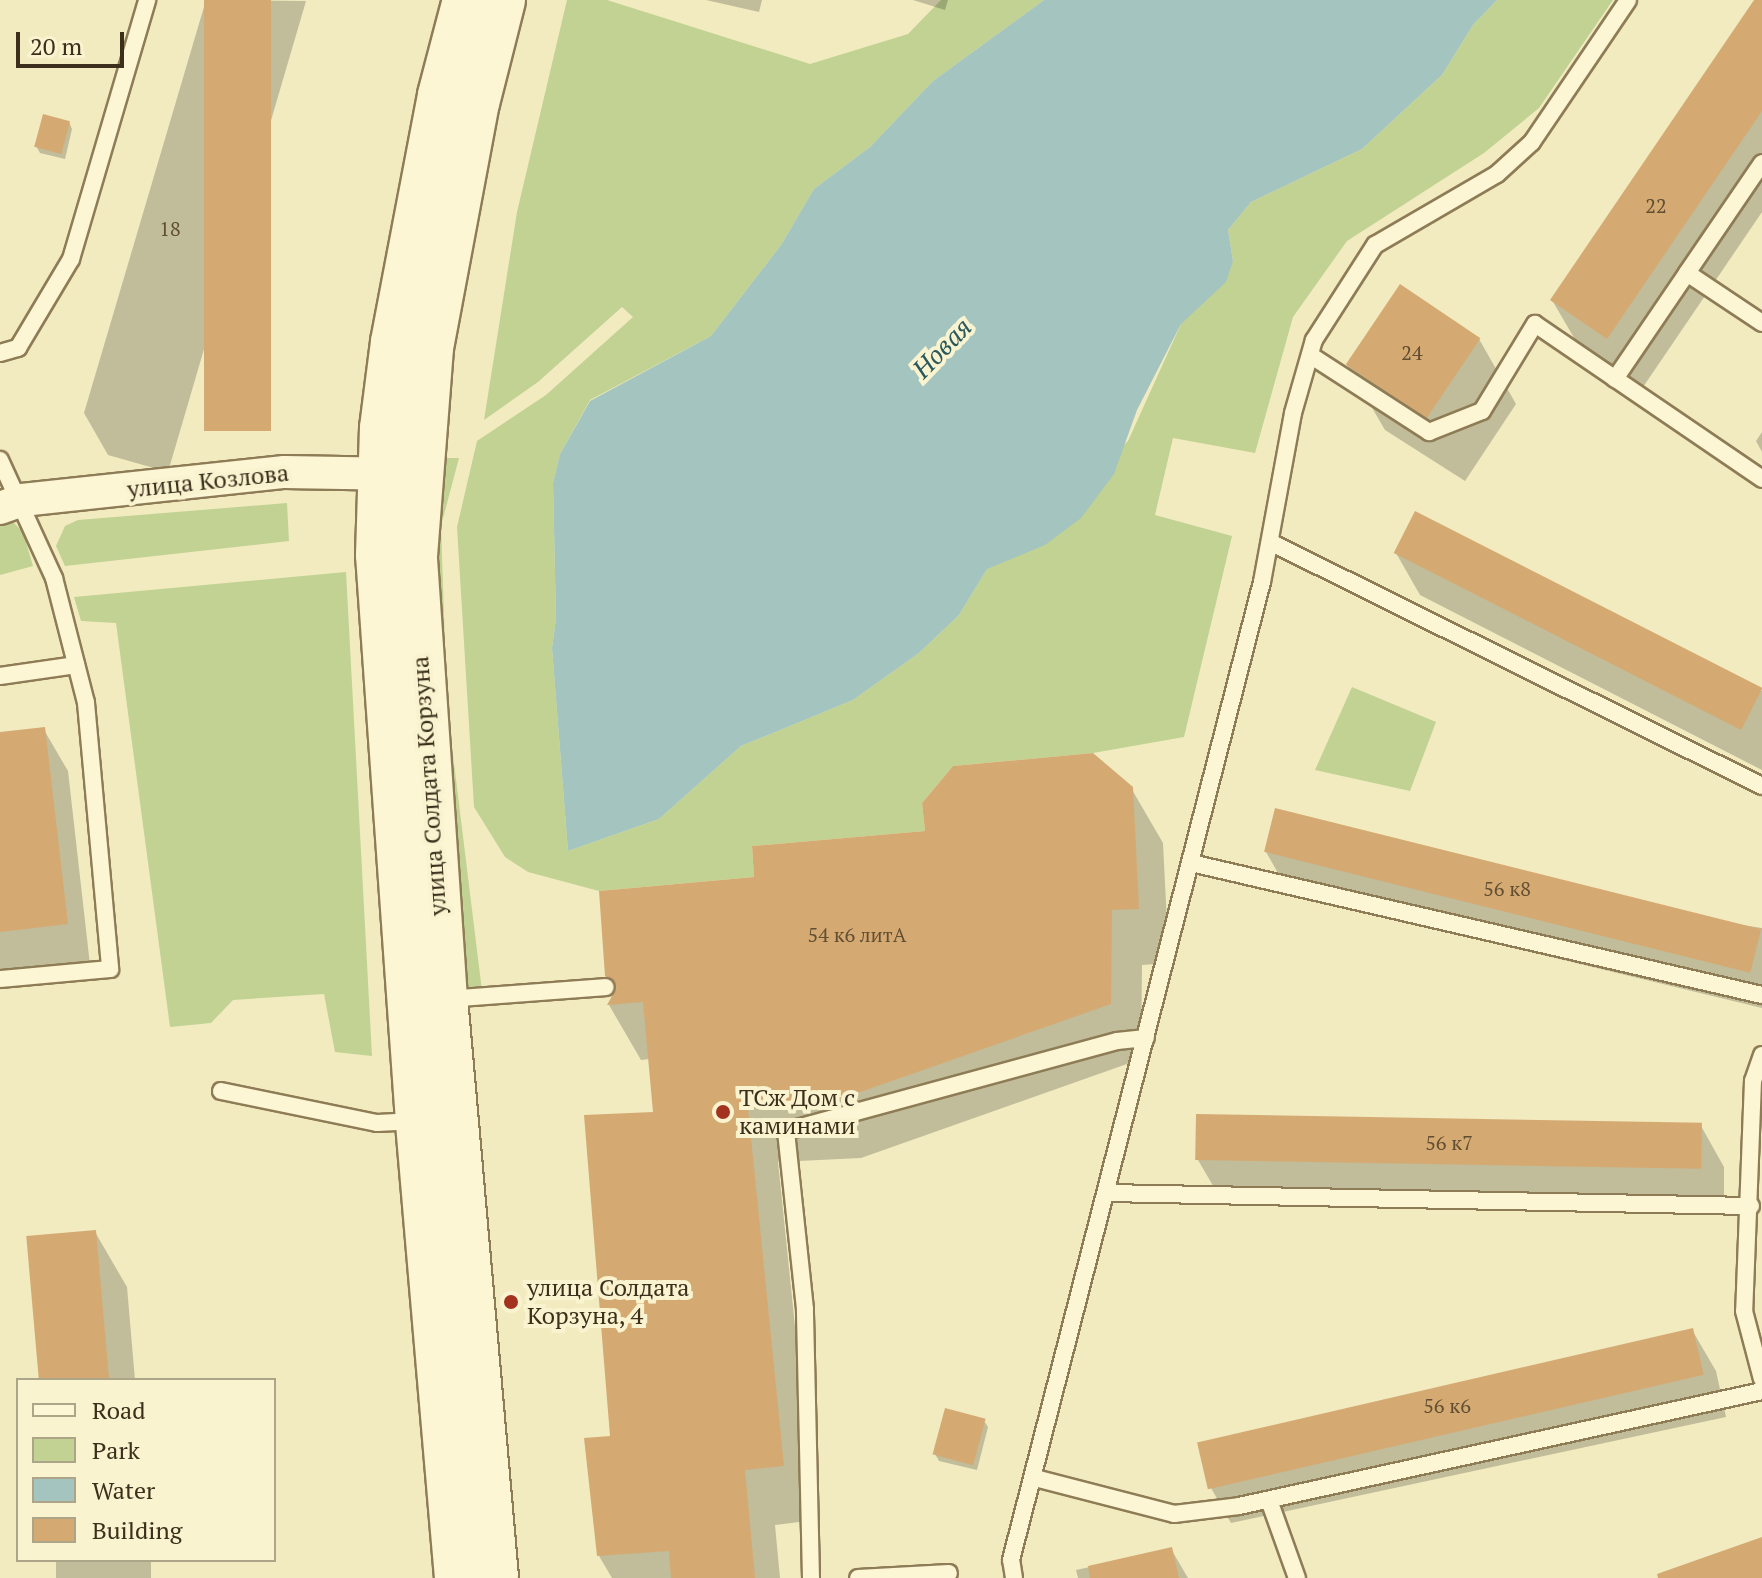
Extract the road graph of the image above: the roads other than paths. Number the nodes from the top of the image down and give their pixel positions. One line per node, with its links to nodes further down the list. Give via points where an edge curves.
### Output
1 (147, 0): 8 (lane, via 71,259 18,348)
2 (465, 0): 12 (street, улица Солдата Корзуна, via 440,95 396,327)
3 (503, 0): 12 (street, улица Солдата Корзуна, via 477,103 431,348)
4 (1628, 0): 9 (lane, via 1532,142 1497,174 1375,245)
5 (1762, 163): 6 (lane)
6 (1687, 273): 7 (lane); 10 (lane)
7 (1762, 323)
8 (0, 353)
9 (1310, 355): 10 (lane, via 1429,432 1482,411 1535,324); 15 (lane, via 1293,413)
10 (1615, 379): 13 (lane)
11 (0, 460): 14 (lane)
12 (399, 474): 14 (street, улица Козлова, via 285,472); 23 (street, улица Солдата Корзуна, via 419,657)
13 (1762, 479)
14 (11, 504): 16 (lane, via 54,578)
15 (1270, 542): 18 (lane); 19 (lane)
16 (76, 665): 17 (lane); 20 (lane, via 86,703 110,969)
17 (0, 676)
18 (1762, 786)
19 (1191, 863): 22 (lane); 24 (lane)
20 (0, 979)
21 (606, 987): 23 (lane)
22 (1762, 995)
23 (427, 1001): 27 (street, улица Солдата Корзуна); 36 (street, улица Солдата Корзуна)
24 (1146, 1038): 28 (lane); 37 (lane, via 786,1131 805,1309)
25 (1762, 1055): 29 (lane, via 1753,1081)
26 (221, 1091): 27 (lane, via 377,1123)
27 (418, 1121): 35 (street, улица Солдата Корзуна)
28 (1107, 1193): 29 (lane); 32 (lane)
29 (1751, 1206): 30 (lane, via 1744,1311)
30 (1762, 1379)
31 (1762, 1391): 33 (lane)
32 (1035, 1478): 33 (lane, via 1174,1514); 39 (lane, via 1011,1560)
33 (1269, 1500): 40 (lane)
34 (949, 1573): 38 (lane)
35 (457, 1578)
36 (496, 1578)
37 (811, 1578)
38 (858, 1578)
39 (1014, 1578)
40 (1297, 1578)

